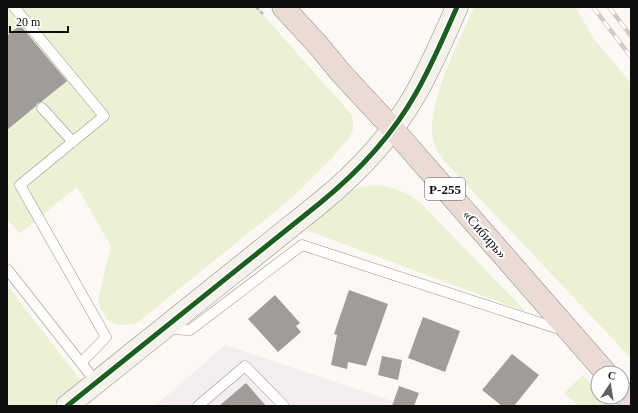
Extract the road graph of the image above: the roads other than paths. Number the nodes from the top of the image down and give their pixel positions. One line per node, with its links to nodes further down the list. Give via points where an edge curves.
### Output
1 (14, 7): 6 (lane, via 104,116)
2 (283, 7): 5 (highway, «Сибирь» / Р-255)
3 (457, 7): 5 (street, via 416,94)
4 (42, 108): 6 (lane)
5 (392, 128): 8 (street, via 372,154 342,184); 9 (highway, «Сибирь» / Р-255)
6 (73, 142): 10 (lane, via 20,186 106,337)
7 (7, 270): 10 (lane)
8 (163, 328): 9 (lane, via 190,330 302,245); 12 (street)
9 (572, 333): 11 (highway, «Сибирь» / Р-255)
10 (81, 363): 12 (lane)
11 (599, 365)
12 (96, 382): 13 (street)
13 (72, 404)
14 (198, 406): 15 (lane, via 245,366)
15 (284, 406)

